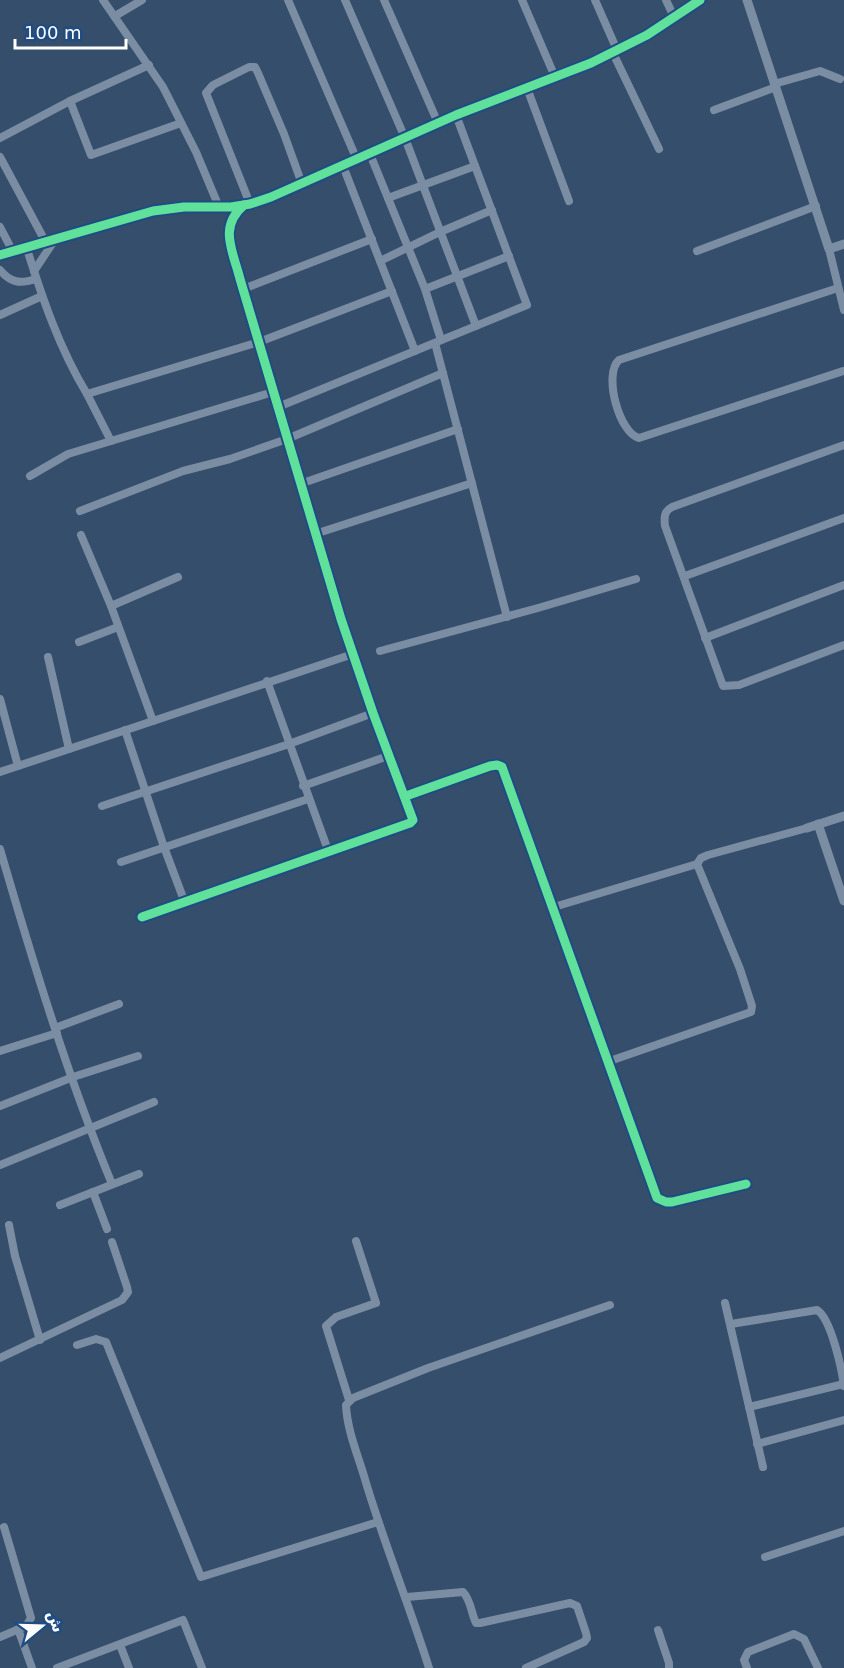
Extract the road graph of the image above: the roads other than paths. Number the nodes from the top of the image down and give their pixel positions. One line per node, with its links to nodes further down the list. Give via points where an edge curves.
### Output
1 (104, 0): 11 (street)
2 (142, 0): 11 (street)
3 (288, 0): 29 (street)
4 (345, 0): 25 (street)
5 (384, 0): 23 (street)
6 (522, 0): 15 (street)
7 (595, 0): 13 (street)
8 (666, 0): 12 (street)
9 (700, 0): 12 (street)
10 (747, 0): 17 (street)
11 (115, 16): 14 (street)
12 (674, 17): 13 (street)
13 (615, 52): 15 (street); 26 (street)
14 (149, 66): 19 (street); 22 (street)
15 (555, 77): 18 (street)
16 (840, 79): 17 (street, via 820,71)
17 (775, 86): 20 (street); 37 (street)
18 (527, 88): 21 (street); 35 (street)
19 (70, 101): 22 (street, via 91,155); 24 (street)
20 (714, 110)
21 (456, 115): 23 (street); 30 (street)
22 (182, 123): 38 (street)
23 (438, 123): 25 (street)
24 (0, 138)
25 (405, 138): 27 (street); 33 (street)
26 (659, 149)
27 (370, 154): 29 (street); 34 (street)
28 (0, 156): 44 (street)
29 (357, 160): 31 (street)
30 (475, 165): 33 (street); 39 (street)
31 (344, 166): 32 (street); 43 (street)
32 (302, 184): 36 (street); 36 (street, via 258,73 255,67 249,67 213,85 206,93)
33 (423, 184): 34 (street); 41 (street)
34 (388, 198): 47 (street)
35 (569, 201)
36 (247, 204): 38 (street); 57 (street, via 232,217 229,232)
37 (816, 206): 48 (street); 50 (street)
38 (219, 207): 42 (street, via 153,211)
39 (492, 210): 41 (street); 52 (street)
40 (0, 227): 49 (street)
41 (440, 231): 47 (street); 56 (street)
42 (56, 238): 44 (street); 55 (street)
43 (372, 239): 53 (street); 57 (street)
44 (45, 241): 46 (street)
45 (844, 244): 48 (street)
46 (26, 246): 49 (street); 55 (street)
47 (408, 247): 53 (street); 59 (street)
48 (829, 249): 58 (street)
49 (12, 250): 51 (street)
50 (697, 252)
51 (0, 255)
52 (509, 256): 56 (street); 64 (street, via 527,305)
53 (380, 261): 60 (street)
54 (0, 270): 55 (street, via 17,283)
55 (35, 275): 61 (street)
56 (458, 278): 59 (street); 64 (street)
57 (243, 288): 66 (street)
58 (838, 288): 62 (street); 68 (street, via 619,360 611,377 625,427 639,438)
59 (425, 290): 65 (street)
60 (392, 291): 66 (street); 67 (street)
61 (42, 296): 63 (street); 72 (street, via 64,352)
62 (844, 310)
63 (0, 315)
64 (476, 326): 65 (street)
65 (438, 341): 67 (street); 69 (street)
66 (259, 342): 71 (street); 72 (street)
67 (415, 351): 73 (street)
68 (844, 369): 70 (street)
69 (443, 373): 74 (street); 75 (street)
70 (844, 379)
71 (273, 392): 73 (street); 76 (street)
72 (87, 394): 76 (street)
73 (278, 407): 75 (street)
74 (458, 429): 79 (street); 80 (street)
75 (287, 439): 80 (street); 81 (street, via 183,471)
76 (111, 441): 78 (street, via 68,454)
77 (844, 445): 85 (street, via 669,509 664,517 665,526)
78 (30, 476)
79 (472, 483): 83 (street); 90 (street)
80 (300, 484): 83 (street)
81 (80, 512)
82 (844, 518): 85 (street)
83 (315, 534): 96 (street)
84 (81, 535): 89 (street)
85 (685, 576): 92 (street)
86 (178, 577): 89 (street)
87 (636, 579): 90 (street)
88 (844, 585): 92 (street)
89 (111, 606): 91 (street)
90 (507, 617): 95 (street)
91 (118, 627): 93 (street); 101 (street)
92 (705, 638): 94 (street, via 721,683 726,687)
93 (79, 642)
94 (844, 645)
95 (380, 651)
96 (353, 654): 98 (street); 100 (street)
97 (48, 657): 104 (street)
98 (267, 681): 101 (street); 103 (street)
99 (0, 699): 106 (street)
100 (373, 713): 103 (street); 105 (street)
101 (153, 721): 102 (street)
102 (125, 730): 104 (street); 109 (street)
103 (289, 744): 108 (street); 109 (street)
104 (69, 749): 106 (street)
105 (388, 756): 108 (street); 110 (street)
106 (18, 766): 107 (street)
107 (0, 772)
108 (303, 786): 111 (street)
109 (145, 790): 112 (street); 116 (street)
110 (406, 796): 118 (street, via 413,817 410,823); 123 (street, via 490,766 502,767)
111 (308, 799): 116 (street); 118 (street)
112 (102, 806)
113 (844, 816): 114 (street)
114 (818, 824): 115 (street); 121 (street)
115 (807, 828): 120 (street, via 708,855)
116 (164, 848): 119 (street); 122 (street)
117 (0, 849): 126 (street)
118 (328, 853): 122 (street)
119 (121, 862)
120 (697, 864): 123 (street); 129 (street, via 740,969 751,1012)
121 (844, 901)
122 (185, 903): 124 (street)
123 (554, 907): 129 (street)
124 (142, 918)
125 (119, 1004): 126 (street)
126 (56, 1031): 127 (street); 130 (street)
127 (0, 1051)
128 (138, 1056): 130 (street)
129 (607, 1062): 137 (street, via 657,1198 672,1202)
130 (73, 1077): 132 (street); 133 (street)
131 (154, 1102): 133 (street)
132 (0, 1106)
133 (89, 1128): 134 (street); 136 (street)
134 (0, 1165)
135 (139, 1174): 136 (street)
136 (112, 1184): 138 (street)
137 (746, 1184)
138 (93, 1192): 139 (street); 141 (street)
139 (60, 1205)
140 (9, 1225): 147 (street)
141 (107, 1229)
142 (356, 1241): 151 (street, via 376,1303 336,1317 326,1326)
143 (112, 1242): 147 (street, via 127,1287 126,1296)
144 (725, 1303): 146 (street)
145 (610, 1305): 151 (street, via 428,1368)
146 (731, 1324): 150 (street, via 820,1311 836,1350); 152 (street)
147 (40, 1340): 149 (street)
148 (77, 1345): 156 (street, via 96,1340 106,1342 201,1577)
149 (0, 1358)
150 (844, 1385): 152 (street)
151 (349, 1400): 156 (street, via 349,1427)
152 (749, 1407): 154 (street)
153 (844, 1420): 154 (street)
154 (757, 1444): 155 (street)
155 (763, 1467)
156 (378, 1522): 160 (street)
157 (4, 1527): 161 (street, via 31,1618)
158 (844, 1531): 159 (street)
159 (765, 1557)
160 (406, 1597): 170 (street); 171 (street, via 463,1592 476,1623 570,1603 577,1606 587,1638 584,1642)
161 (18, 1629): 163 (street); 166 (street)
162 (658, 1630): 172 (street)
163 (0, 1636)
164 (120, 1645): 165 (street); 168 (street); 169 (street, via 183,1620)
165 (80, 1664): 167 (street)
166 (32, 1668)
167 (57, 1668)
168 (129, 1668)
169 (202, 1668)
170 (429, 1668)
171 (526, 1668)
172 (669, 1668)
173 (747, 1668): 174 (street, via 744,1659 748,1652 794,1634 804,1639)
174 (818, 1668)

